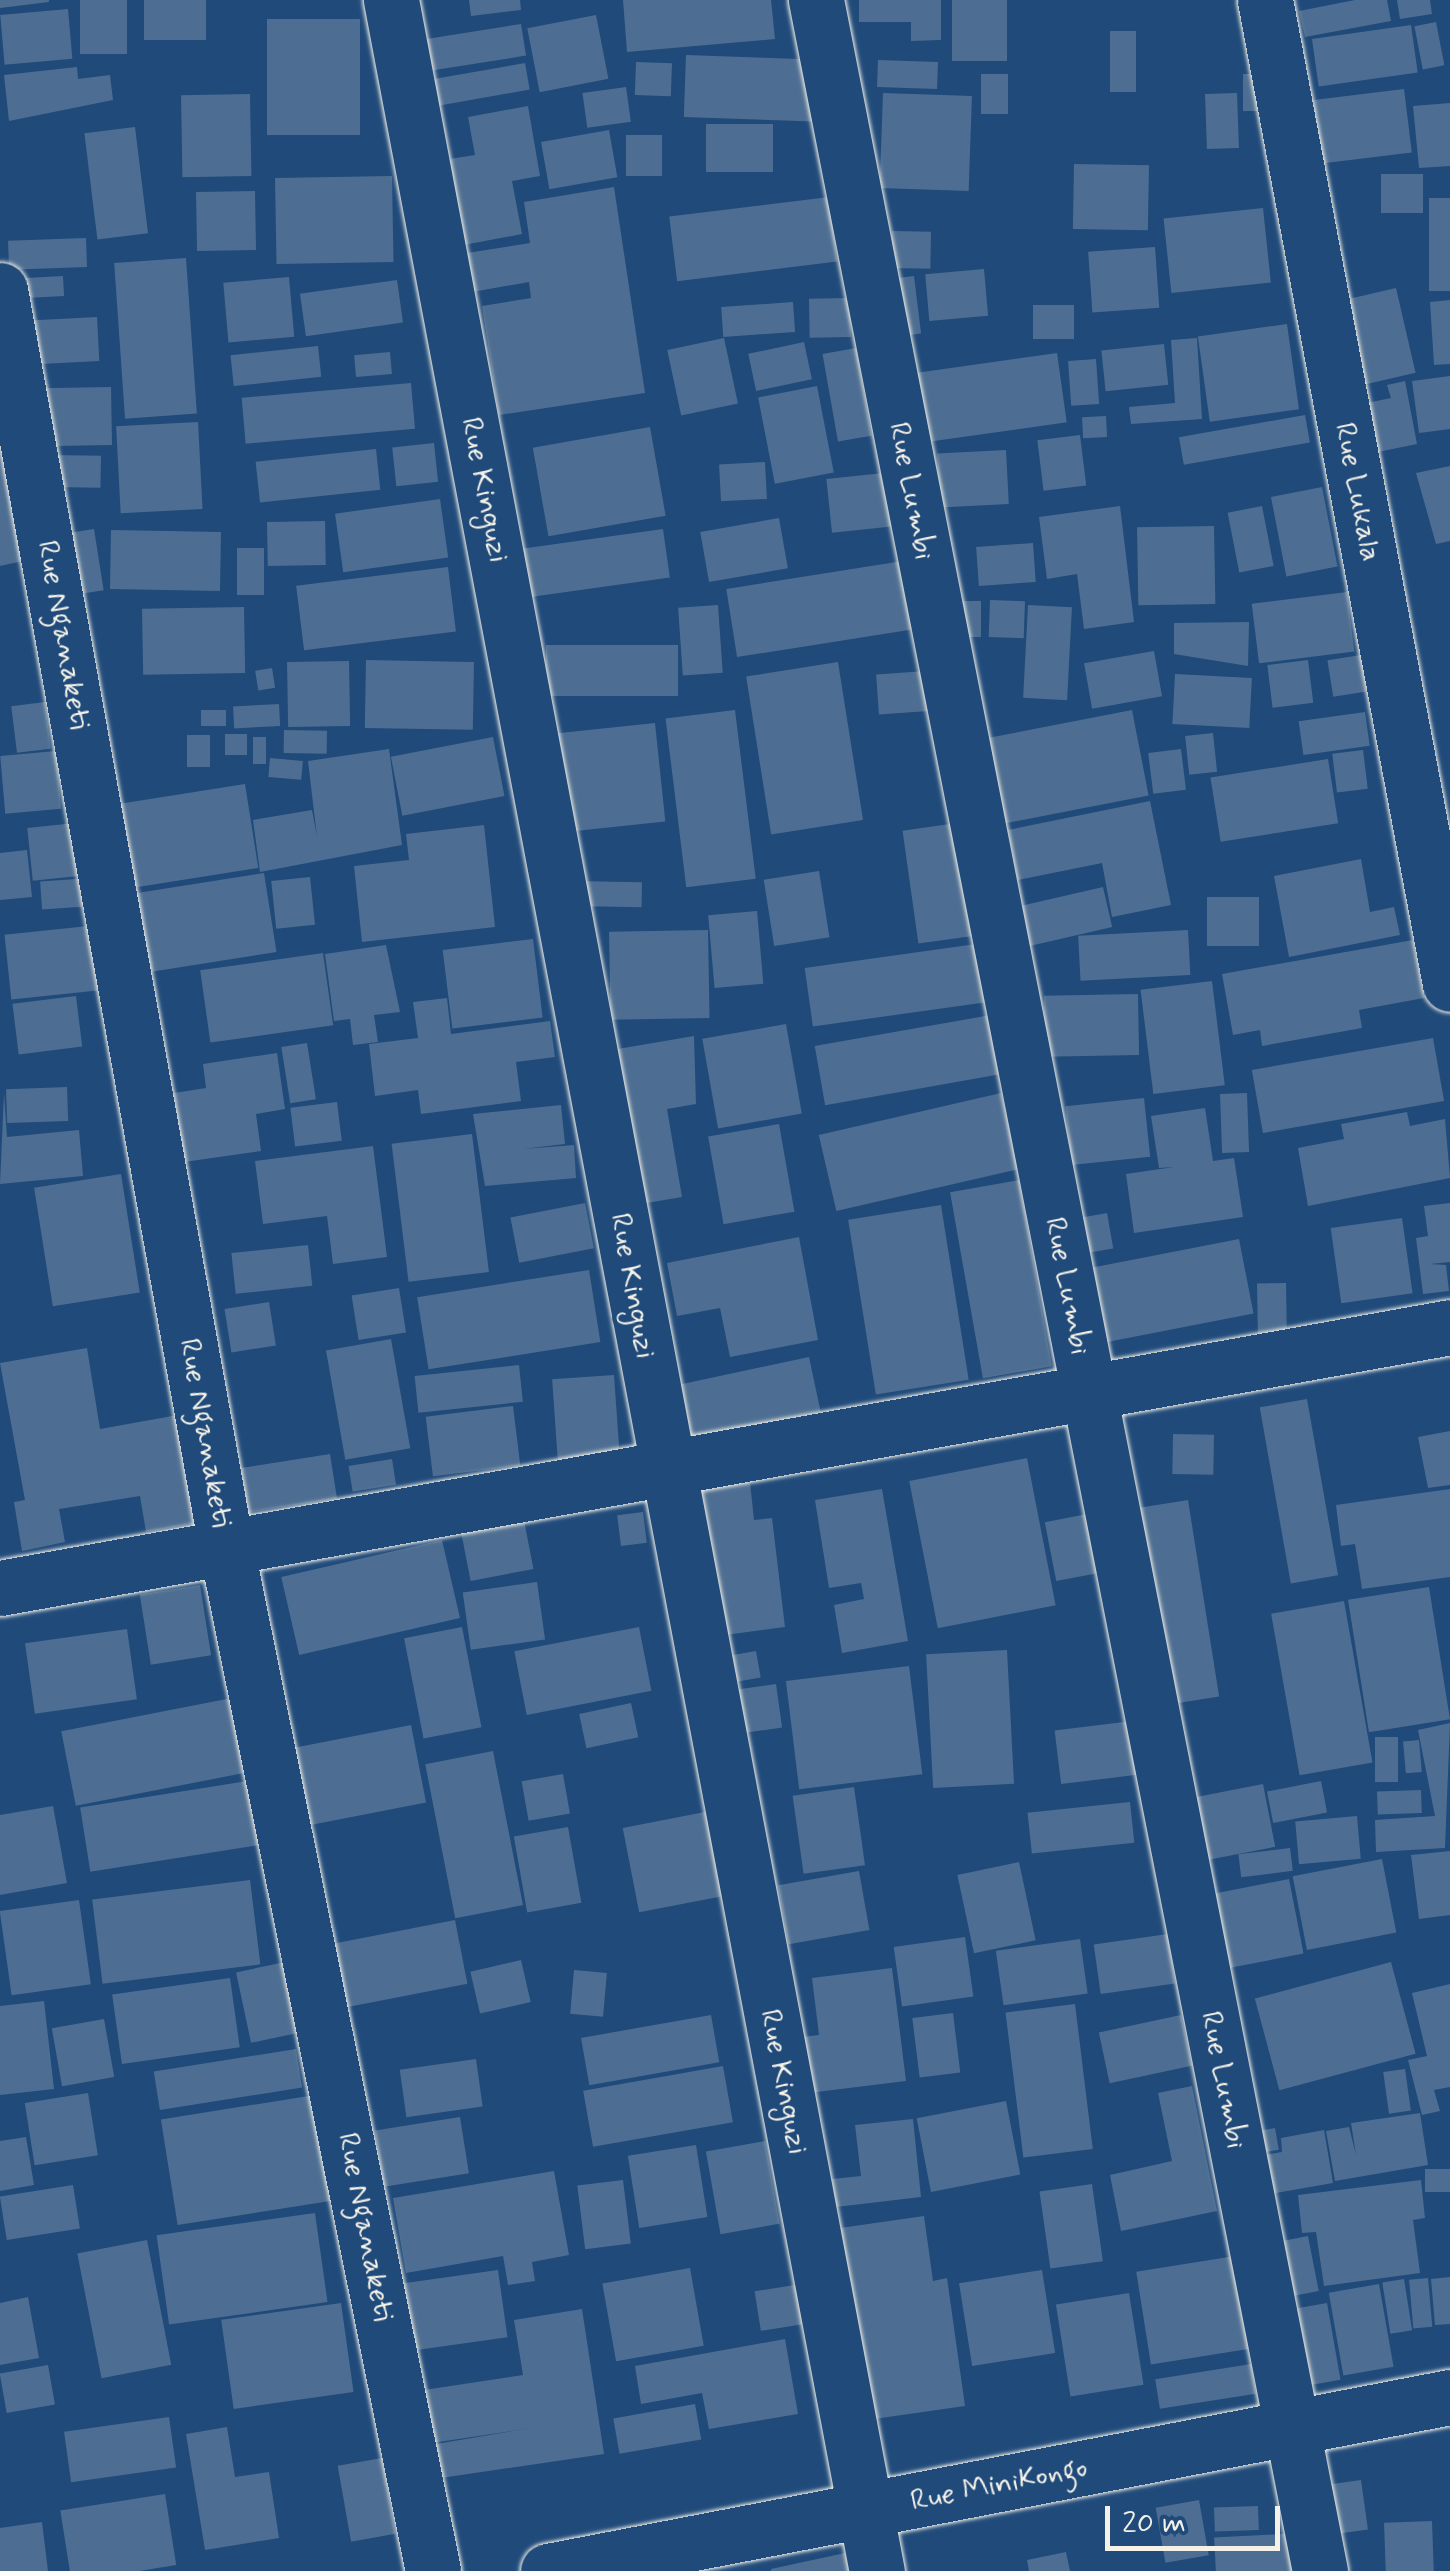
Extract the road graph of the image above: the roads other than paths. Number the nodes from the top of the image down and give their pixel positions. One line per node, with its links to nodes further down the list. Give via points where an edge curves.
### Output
1 (391, 0): 8 (street, Rue Kinguzi)
2 (816, 0): 7 (street, Rue Lumbi)
3 (1264, 0): 5 (street, Rue Lukala)
4 (0, 290): 9 (street, Rue Nganaketi)
5 (1450, 984)
6 (1450, 1327): 7 (street)
7 (1087, 1388): 8 (street); 12 (street, Rue Lumbi)
8 (664, 1464): 9 (street); 13 (street, Rue Kinguzi)
9 (227, 1551): 10 (street); 14 (street, Rue Nganaketi)
10 (0, 1588)
11 (1450, 2397): 12 (street, Rue MiniKongo)
12 (1292, 2428): 13 (street, Rue MiniKongo); 17 (street, Rue Lumbi)
13 (865, 2511): 15 (street, Rue MiniKongo); 16 (street, Rue Kinguzi)
14 (433, 2571)
15 (548, 2571)
16 (877, 2571)
17 (1320, 2571)

